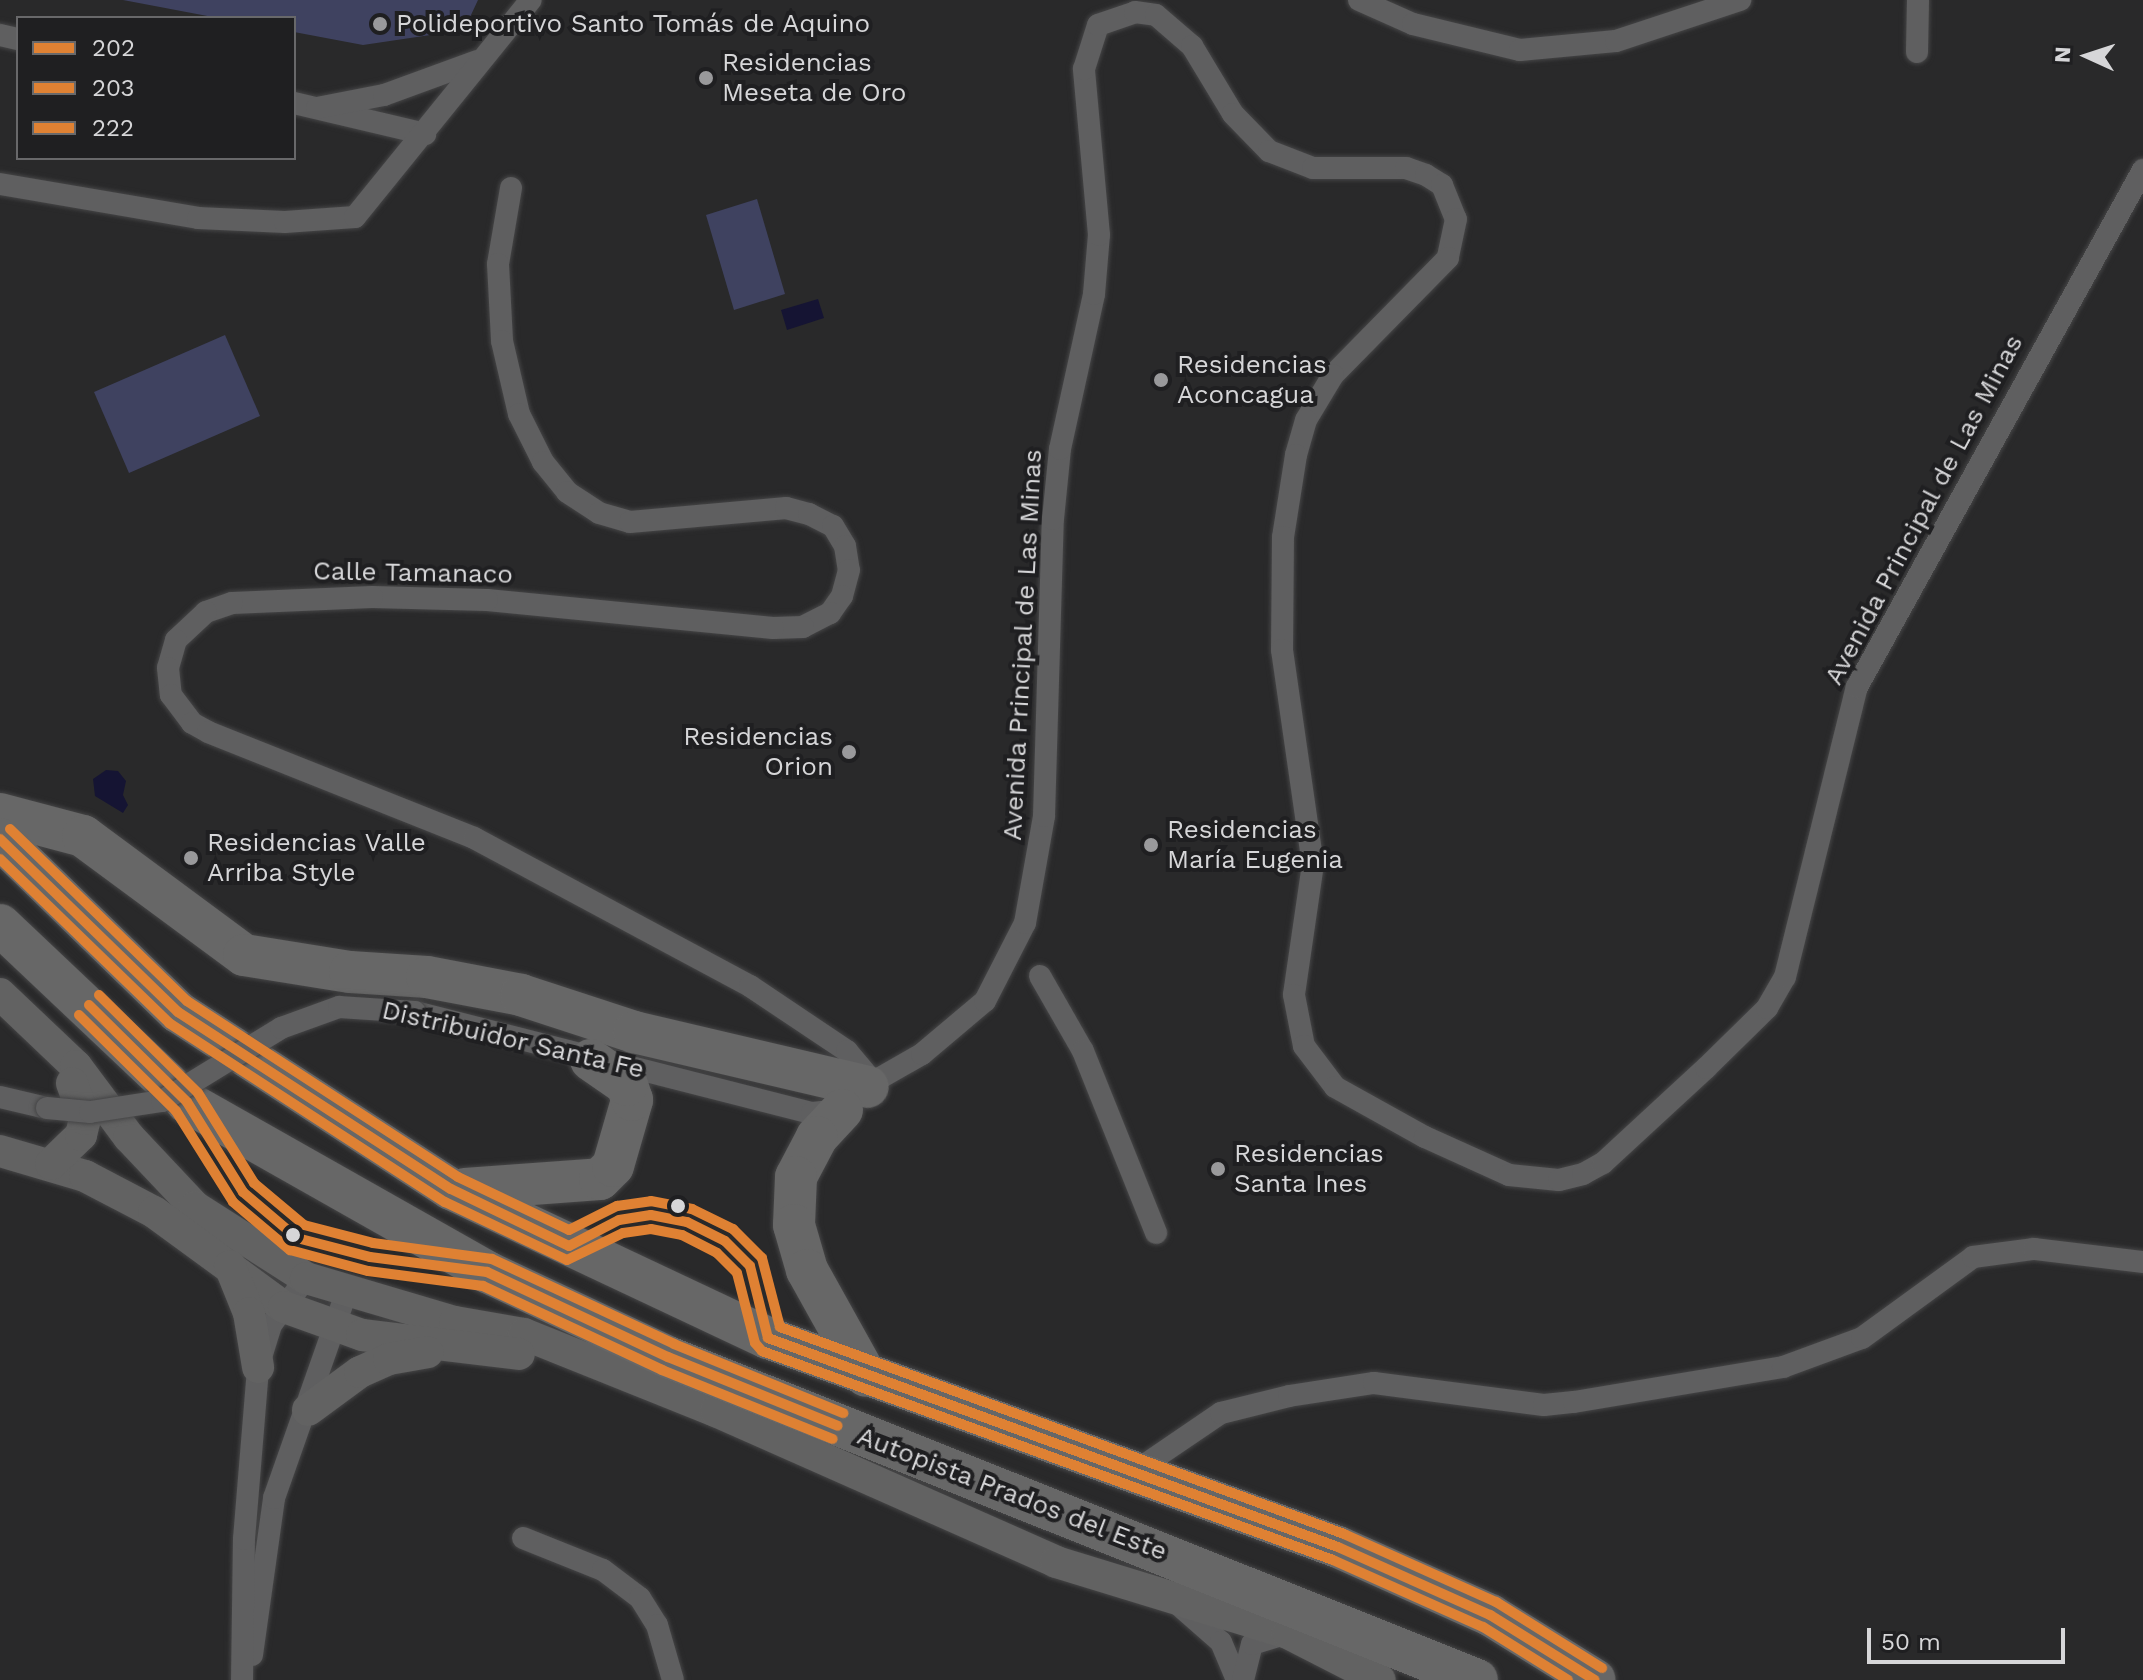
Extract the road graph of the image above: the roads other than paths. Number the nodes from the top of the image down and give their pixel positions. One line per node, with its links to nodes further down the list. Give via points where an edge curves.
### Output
1 (531, 0): 6 (street)
2 (1359, 0): 3 (street, via 1413,24 1520,50 1616,41)
3 (1740, 0)
4 (1918, 0): 5 (street)
5 (1917, 52)
6 (478, 61): 8 (street, via 384,95); 9 (street)
7 (296, 103): 8 (street)
8 (317, 108): 9 (street)
9 (425, 134): 11 (street, via 355,217 326,221 198,218)
10 (2143, 170): 20 (street, Avenida Principal de Las Minas, via 1857,687 1797,939 1767,1008 1603,1163 1559,1180 1534,1179 1509,1175 1390,1121 1335,1087 1304,1046 1294,995 1313,864 1282,650 1283,537 1296,455 1306,420 1340,365 1448,258 1455,240 1452,201 1442,185 1406,168 1313,168 1289,162 1269,151 1233,114 1176,27 1156,15 1135,12 1098,25 1084,69 1099,235 1094,294 1060,449 1053,519 1044,816 1037,877 1009,963 985,1001 922,1054)
11 (0, 184)
12 (511, 188): 20 (street, Calle Tamanaco, via 498,264 502,341 519,414 543,462 567,492 630,522 786,508 809,514 833,526 845,546 849,570 836,604 803,627 773,628 487,600 372,597 232,603 206,612 176,640 168,668 171,695 192,723 208,732 474,838 738,978 847,1051)
13 (0, 814): 20 (highway, via 83,836 244,955 350,972 427,977 521,995 634,1032)
14 (0, 839): 24 (highway, via 178,1012)
15 (0, 925): 46 (highway, Autopista Prados del Este, via 187,1102 487,1272 668,1357)
16 (1040, 976): 25 (street, via 1083,1051)
17 (0, 994): 18 (street)
18 (45, 1033): 23 (street, via 78,1094 85,1119 81,1135); 28 (street, via 129,1137 195,1207)
19 (591, 1060): 20 (street, Distribuidor Santa Fe, via 781,1108); 21 (street, Distribuidor Santa Fe, bridge, via 415,1012 339,1007 310,1015 145,1106 80,1111); 24 (highway, via 627,1085 632,1100 613,1166 600,1179)
20 (861, 1093): 35 (highway, via 817,1137 796,1177 794,1225 807,1270)
21 (0, 1097)
22 (0, 1151): 23 (street)
23 (51, 1164): 27 (street, via 154,1212)
24 (451, 1189): 35 (highway, via 768,1338)
25 (1156, 1233)
26 (2143, 1262): 37 (street, via 2021,1248 1973,1257 1862,1338 1783,1367 1574,1402 1544,1405 1374,1383 1289,1396 1221,1413)
27 (228, 1263): 30 (street); 34 (street, via 249,1313)
28 (306, 1278): 29 (street); 30 (street)
29 (347, 1291): 31 (street); 33 (street, via 455,1322 524,1334)
30 (284, 1307): 31 (street); 34 (street, via 268,1332)
31 (335, 1327): 32 (street); 36 (street)
32 (486, 1350): 33 (street); 36 (street, via 389,1359 360,1372)
33 (575, 1355): 39 (street, via 716,1411 1056,1562)
34 (258, 1367): 41 (street, via 244,1539)
35 (866, 1376): 37 (highway)
36 (308, 1410): 42 (street, via 274,1498)
37 (1137, 1470): 47 (highway, via 1338,1547 1490,1615)
38 (523, 1538): 43 (street, via 603,1570 640,1598 657,1625)
39 (1170, 1599): 40 (street); 44 (street, via 1214,1634)
40 (1288, 1633): 44 (street, via 1252,1644); 45 (street)
41 (242, 1680)
42 (249, 1680)
43 (673, 1680)
44 (1240, 1680)
45 (1380, 1680)
46 (1477, 1680)
47 (1595, 1680)

